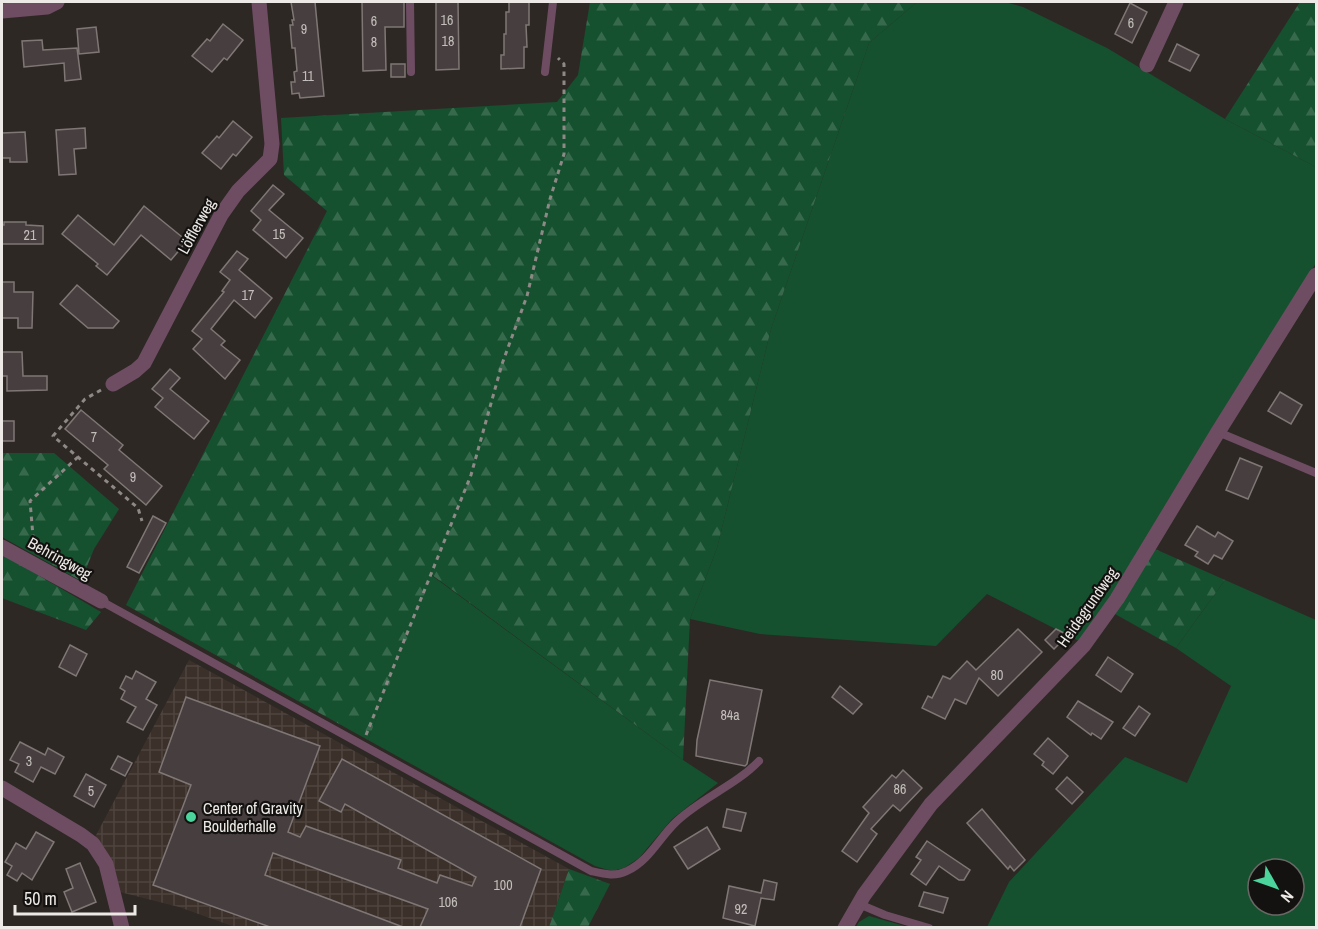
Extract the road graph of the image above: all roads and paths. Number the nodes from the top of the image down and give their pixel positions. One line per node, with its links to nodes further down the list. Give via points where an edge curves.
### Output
1 (57, 2): 6 (street, via 46,7)
2 (259, 2): 12 (street, Löfflerweg, via 272,144 270,159 238,191 221,215 144,363)
3 (410, 2): 9 (lane)
4 (553, 2): 7 (lane)
5 (1176, 2): 8 (street)
6 (2, 11)
7 (548, 50): 10 (lane); 20 (path, via 564,64 564,154 527,296 502,364 471,475)
8 (1147, 65)
9 (411, 72)
10 (545, 72)
11 (1317, 275): 13 (street, Heidegrundweg)
12 (113, 384): 14 (path, via 84,399 53,436)
13 (1218, 432): 15 (lane); 23 (street, Heidegrundweg, via 1117,599 1084,645 931,804)
14 (78, 457): 16 (path, via 138,507); 18 (path, via 30,501 35,546)
15 (1317, 473)
16 (142, 521)
17 (2, 547): 18 (street, Behringweg)
18 (28, 561): 19 (street, Behringweg)
19 (101, 601): 20 (lane)
20 (362, 745): 21 (lane, via 591,871 611,876 643,862 675,823 746,775)
21 (759, 761)
22 (2, 788): 24 (street, via 93,844 106,864)
23 (859, 904): 25 (street, Heidegrundweg); 26 (lane)
24 (122, 927)
25 (845, 927)
26 (929, 927)

